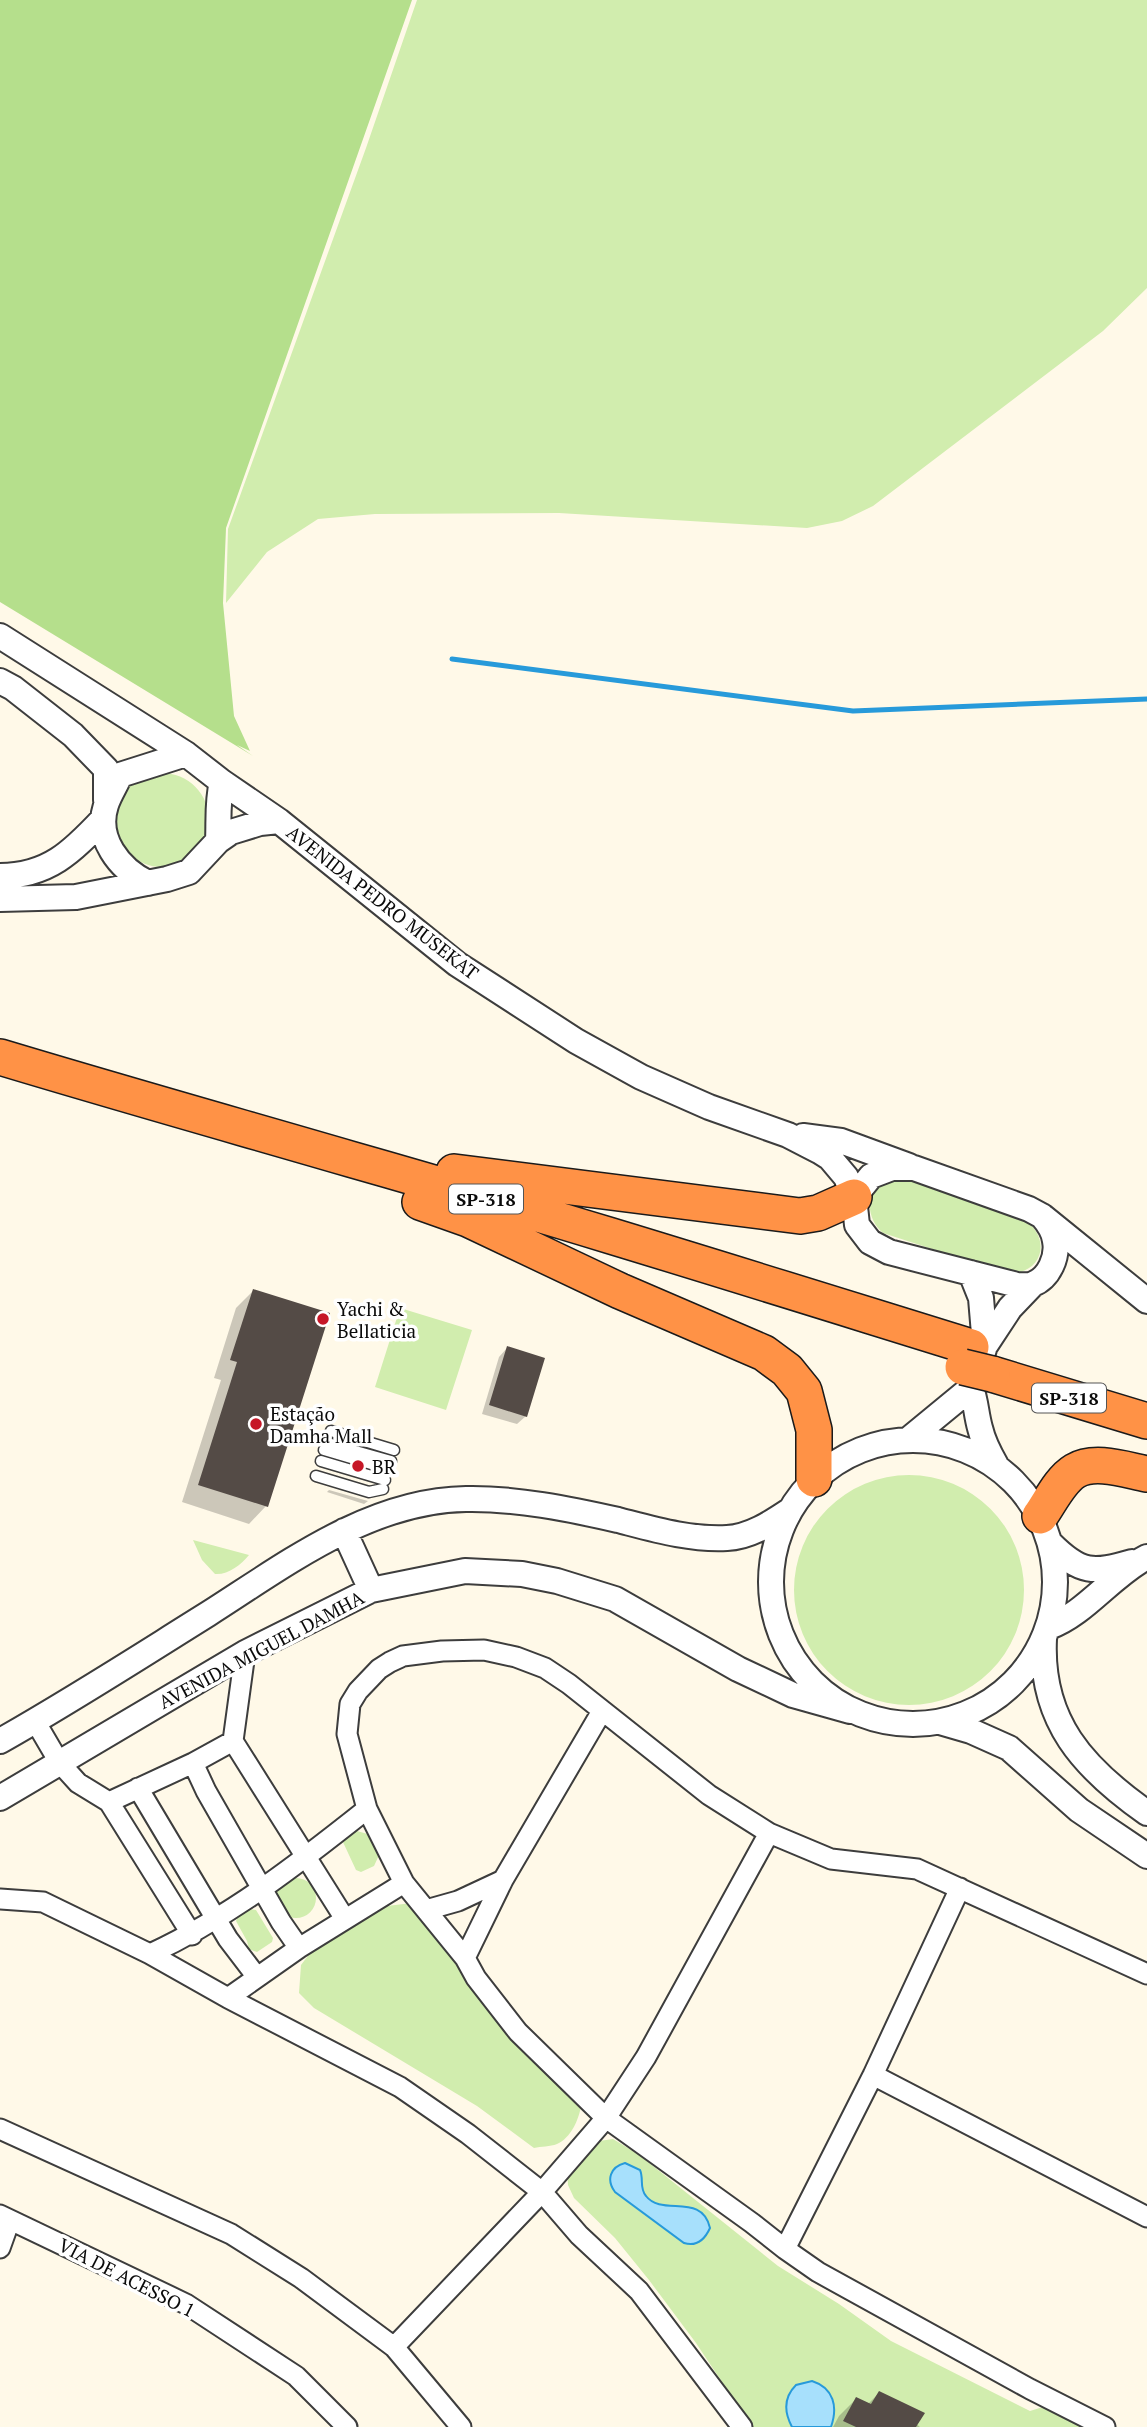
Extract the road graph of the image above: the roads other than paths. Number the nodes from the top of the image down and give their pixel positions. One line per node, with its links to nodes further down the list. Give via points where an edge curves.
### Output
1 (0, 636): 3 (street, AVENIDA PEDRO MUSEKAT)
2 (0, 681): 5 (street, via 73,735 106,769)
3 (186, 754): 4 (street, AVENIDA PEDRO MUSEKAT); 5 (street, via 120,775)
4 (222, 782): 6 (street, AVENIDA PEDRO MUSEKAT); 7 (street, via 217,801)
5 (104, 812): 8 (street, via 73,851 59,861 26,874); 9 (street, via 103,832 119,861)
6 (279, 821): 7 (street, via 231,832); 13 (street, AVENIDA PEDRO MUSEKAT, via 457,964 576,1041 641,1077)
7 (218, 841): 9 (street, via 189,872)
8 (0, 876)
9 (148, 883): 10 (street, via 76,897)
10 (0, 899)
11 (0, 1057): 14 (highway, SP-318)
12 (0, 1073): 14 (highway, SP-318)
13 (788, 1135): 15 (street, AVENIDA PEDRO MUSEKAT, via 841,1141); 16 (street, AVENIDA PEDRO MUSEKAT, via 830,1158 846,1177)
14 (347, 1167): 16 (highway, via 800,1216); 21 (highway, SP-318); 33 (highway, via 764,1353 787,1370 804,1391 814,1430)
15 (914, 1168): 16 (street, via 892,1168 871,1176); 17 (street, AVENIDA PEDRO MUSEKAT)
16 (854, 1197): 18 (street, AVENIDA PEDRO MUSEKAT, via 857,1225 870,1242 889,1252)
17 (1042, 1216): 19 (street, via 1055,1241 1055,1255 1050,1268); 20 (street, AVENIDA PEDRO MUSEKAT)
18 (971, 1273): 19 (street, AVENIDA PEDRO MUSEKAT); 21 (street, via 981,1298)
19 (1032, 1285): 21 (street, via 1010,1308)
20 (1147, 1301)
21 (980, 1363): 22 (highway, SP-318); 23 (highway, SP-318); 25 (street); 29 (street, via 979,1426)
22 (1147, 1399)
23 (1147, 1421)
24 (331, 1431): 27 (lane)
25 (909, 1438): 29 (street, via 954,1444); 33 (street, via 879,1443 844,1457)
26 (326, 1446): 31 (lane)
27 (394, 1450)
28 (321, 1461): 31 (lane)
29 (996, 1465): 35 (street, via 1014,1480)
30 (1147, 1474): 35 (highway, via 1091,1466 1074,1471 1060,1485)
31 (387, 1475): 32 (lane, via 369,1492)
32 (316, 1476)
33 (814, 1479): 34 (street)
34 (789, 1511): 36 (street, via 762,1528 729,1538 683,1536 561,1507 467,1499 432,1501); 42 (street, via 775,1544 770,1580 774,1616 787,1649 807,1679)
35 (1046, 1530): 37 (street, via 1068,1561 1084,1568 1103,1570); 39 (street, via 1056,1589)
36 (344, 1531): 38 (street); 43 (street)
37 (1145, 1558): 39 (street)
38 (371, 1590): 40 (street, AVENIDA MIGUEL DAMHA); 42 (street, AVENIDA MIGUEL DAMHA, via 465,1571 557,1581 615,1600 793,1695)
39 (1046, 1633): 44 (street, via 1033,1659 1009,1687 980,1708); 53 (street, via 1046,1685 1065,1733 1090,1763)
40 (245, 1653): 46 (street); 47 (street, AVENIDA MIGUEL DAMHA)
41 (602, 1711): 52 (street, via 545,1668 516,1657 484,1650 403,1656 379,1669 350,1704 346,1734); 54 (street, via 709,1795); 57 (street)
42 (850, 1711): 44 (street, AVENIDA MIGUEL DAMHA, via 907,1725)
43 (35, 1721): 45 (street); 47 (street)
44 (940, 1723): 55 (street, via 1009,1748 1079,1810)
45 (0, 1741)
46 (233, 1741): 48 (street); 56 (street)
47 (60, 1762): 50 (street, AVENIDA MIGUEL DAMHA); 51 (street, via 78,1783)
48 (193, 1763): 49 (street); 59 (street)
49 (138, 1788): 51 (street); 63 (street)
50 (0, 1798)
51 (109, 1802): 65 (street)
52 (367, 1809): 56 (street); 58 (street)
53 (1147, 1812)
54 (769, 1833): 60 (street, via 831,1859 917,1869); 73 (street, via 646,2057)
55 (1147, 1856)
56 (305, 1858): 59 (street); 64 (street)
57 (503, 1880): 62 (street); 68 (street)
58 (404, 1883): 62 (street); 64 (street)
59 (262, 1888): 63 (street); 66 (street)
60 (960, 1888): 69 (street); 72 (street)
61 (0, 1899): 67 (street, via 43,1902)
62 (426, 1910): 68 (street)
63 (217, 1919): 65 (street); 70 (street)
64 (345, 1919): 66 (street)
65 (192, 1935): 67 (street)
66 (299, 1948): 70 (street)
67 (150, 1954): 71 (street)
68 (464, 1958): 73 (street, via 518,2032)
69 (1147, 1974)
70 (257, 1977): 71 (street)
71 (228, 1998): 75 (street, via 400,2087)
72 (873, 2076): 77 (street); 79 (street)
73 (606, 2118): 75 (street); 79 (street)
74 (0, 2129): 80 (street, via 231,2234)
75 (542, 2192): 80 (street); 83 (street, via 579,2235 639,2291)
76 (5, 2217): 78 (street); 81 (street, VIA DE ACESSO 1, via 186,2304 296,2376)
77 (1147, 2217)
78 (0, 2248)
79 (785, 2249): 84 (street, via 818,2272)
80 (394, 2347): 82 (street)
81 (347, 2427)
82 (461, 2427)
83 (742, 2427)
84 (1105, 2427)

